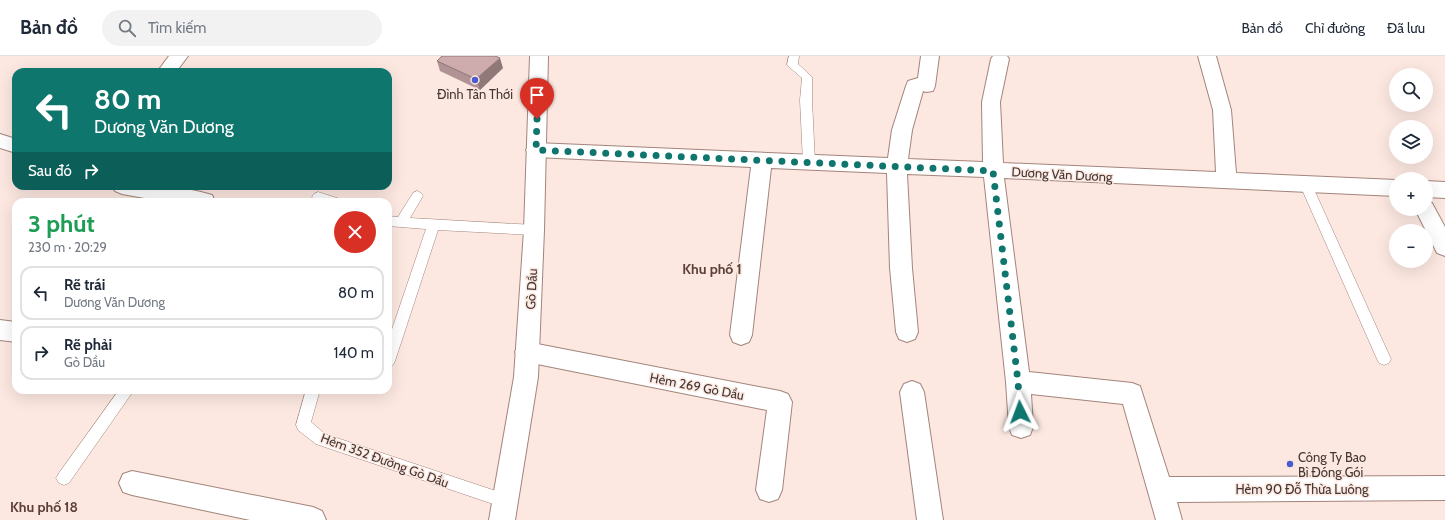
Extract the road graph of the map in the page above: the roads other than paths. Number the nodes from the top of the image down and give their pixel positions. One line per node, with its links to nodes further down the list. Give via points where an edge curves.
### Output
1 (179, 56): 7 (street)
2 (539, 56): 10 (street, Gò Dầu)
3 (794, 56): 12 (lane, via 792,65 807,77)
4 (930, 56): 13 (street, via 926,86 915,86 910,100 902,130)
5 (1207, 56): 15 (street, via 1222,110)
6 (1000, 59): 14 (street, via 991,102)
7 (169, 68)
8 (0, 141): 9 (street)
9 (12, 145)
10 (536, 150): 11 (street, Dương Văn Dương); 29 (street, Gò Dầu)
11 (762, 159): 12 (street, Dương Văn Dương); 34 (street)
12 (810, 162): 13 (street, Dương Văn Dương)
13 (897, 167): 14 (street, Dương Văn Dương); 33 (street, via 901,268)
14 (993, 171): 15 (street, Dương Văn Dương); 38 (street)
15 (1227, 181): 16 (street, Dương Văn Dương)
16 (1306, 185): 17 (street, Dương Văn Dương); 37 (lane)
17 (1389, 188)
18 (1433, 189): 20 (street)
19 (146, 190): 23 (street)
20 (1445, 190)
21 (417, 196): 27 (lane)
22 (318, 197): 24 (lane)
23 (193, 198)
24 (322, 198)
25 (1429, 216): 30 (street)
26 (392, 222): 27 (lane)
27 (401, 223): 28 (lane)
28 (433, 225): 29 (lane); 35 (lane)
29 (534, 230): 36 (street, Gò Dầu)
30 (1445, 247)
31 (0, 330): 32 (street)
32 (12, 332)
33 (907, 332)
34 (741, 335)
35 (392, 349)
36 (527, 352): 46 (street, Hẻm 269 Gò Dầu, via 780,402); 48 (street, Gò Dầu, via 526,378)
37 (1384, 359)
38 (1018, 382): 42 (street); 47 (street, via 1132,394)
39 (912, 392): 50 (street)
40 (124, 394): 43 (lane)
41 (312, 394): 48 (lane, Hẻm 352 Đường Gò Dầu, via 303,425 321,439)
42 (1020, 427)
43 (64, 478)
44 (132, 483): 49 (street)
45 (1445, 488): 47 (street, Hẻm 90 Đỗ Thừa Luông)
46 (769, 490)
47 (1159, 490): 51 (street)
48 (503, 511)
49 (313, 520)
50 (930, 520)
51 (1168, 520)

